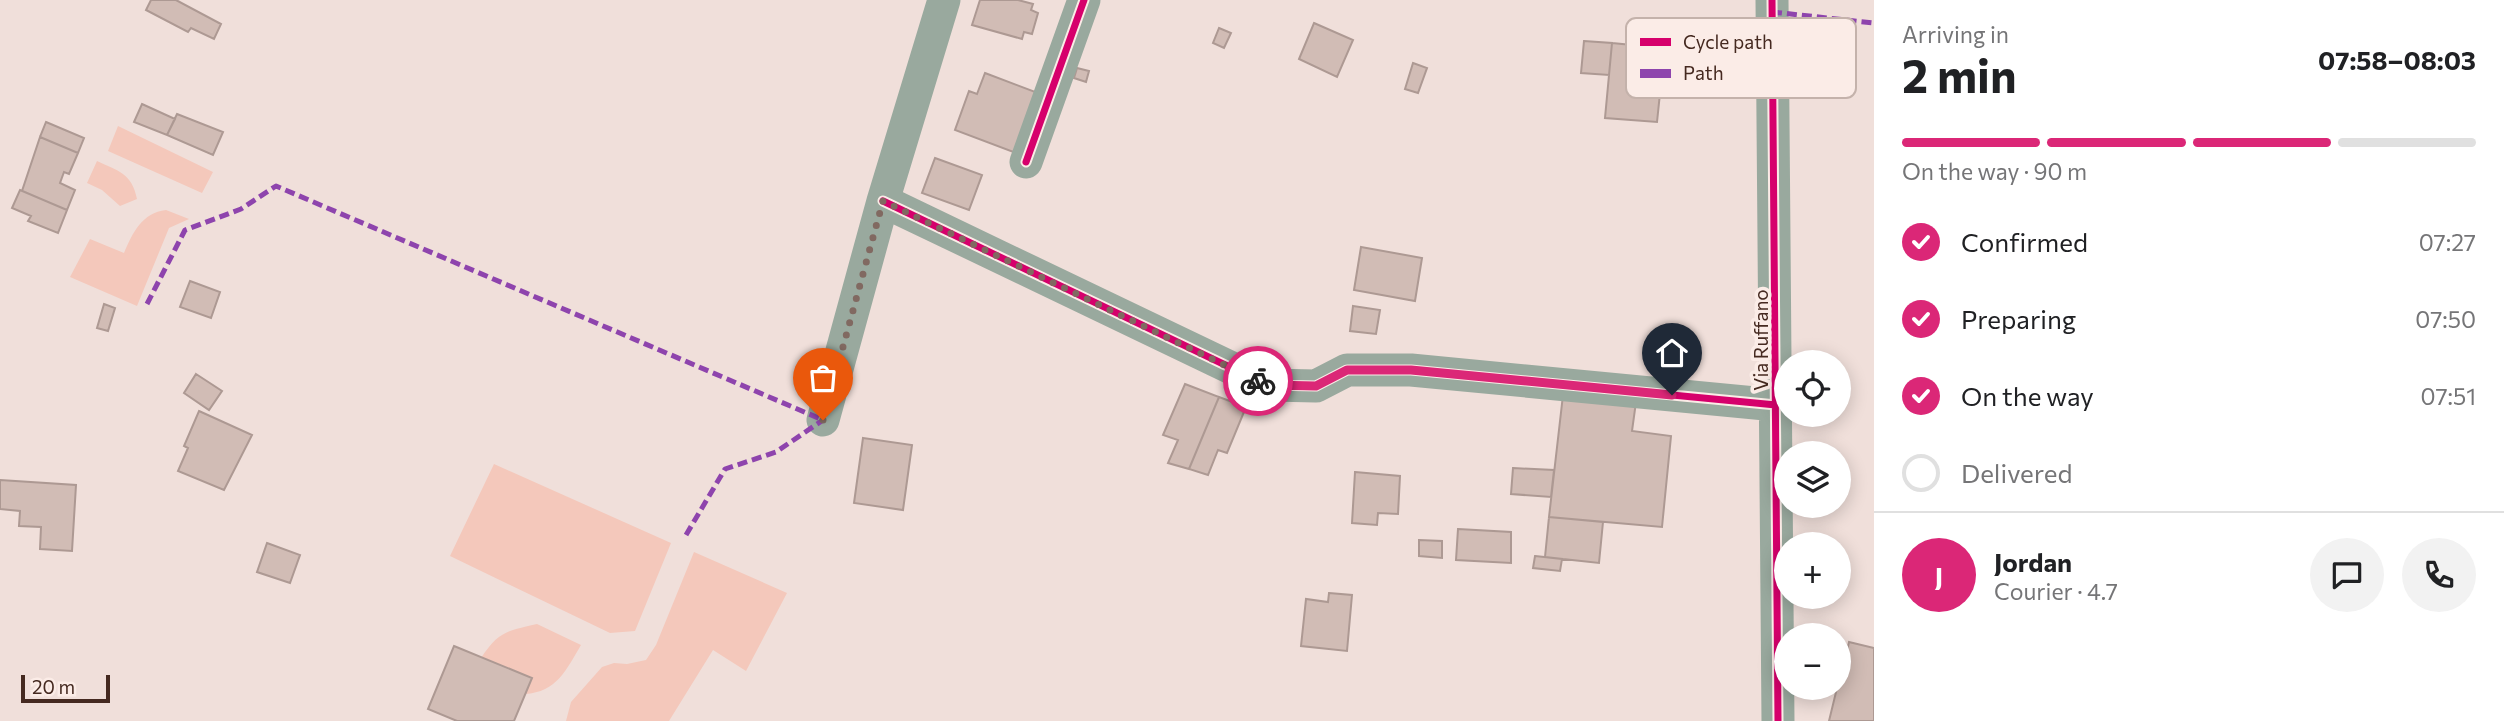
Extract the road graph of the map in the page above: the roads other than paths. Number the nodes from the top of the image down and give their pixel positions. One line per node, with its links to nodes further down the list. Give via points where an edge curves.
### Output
1 (944, 0): 7 (street)
2 (1084, 0): 6 (street)
3 (1772, 0): 4 (street, Via Ruffano)
4 (1772, 18)
5 (1773, 98): 8 (street, Via Ruffano)
6 (1026, 162)
7 (883, 201): 9 (street, via 1267,385 1316,386 1347,370 1411,370); 10 (street)
8 (1775, 350)
9 (1774, 405)
10 (823, 420)
11 (1776, 427): 12 (street, Via Ruffano)
12 (1778, 721)

